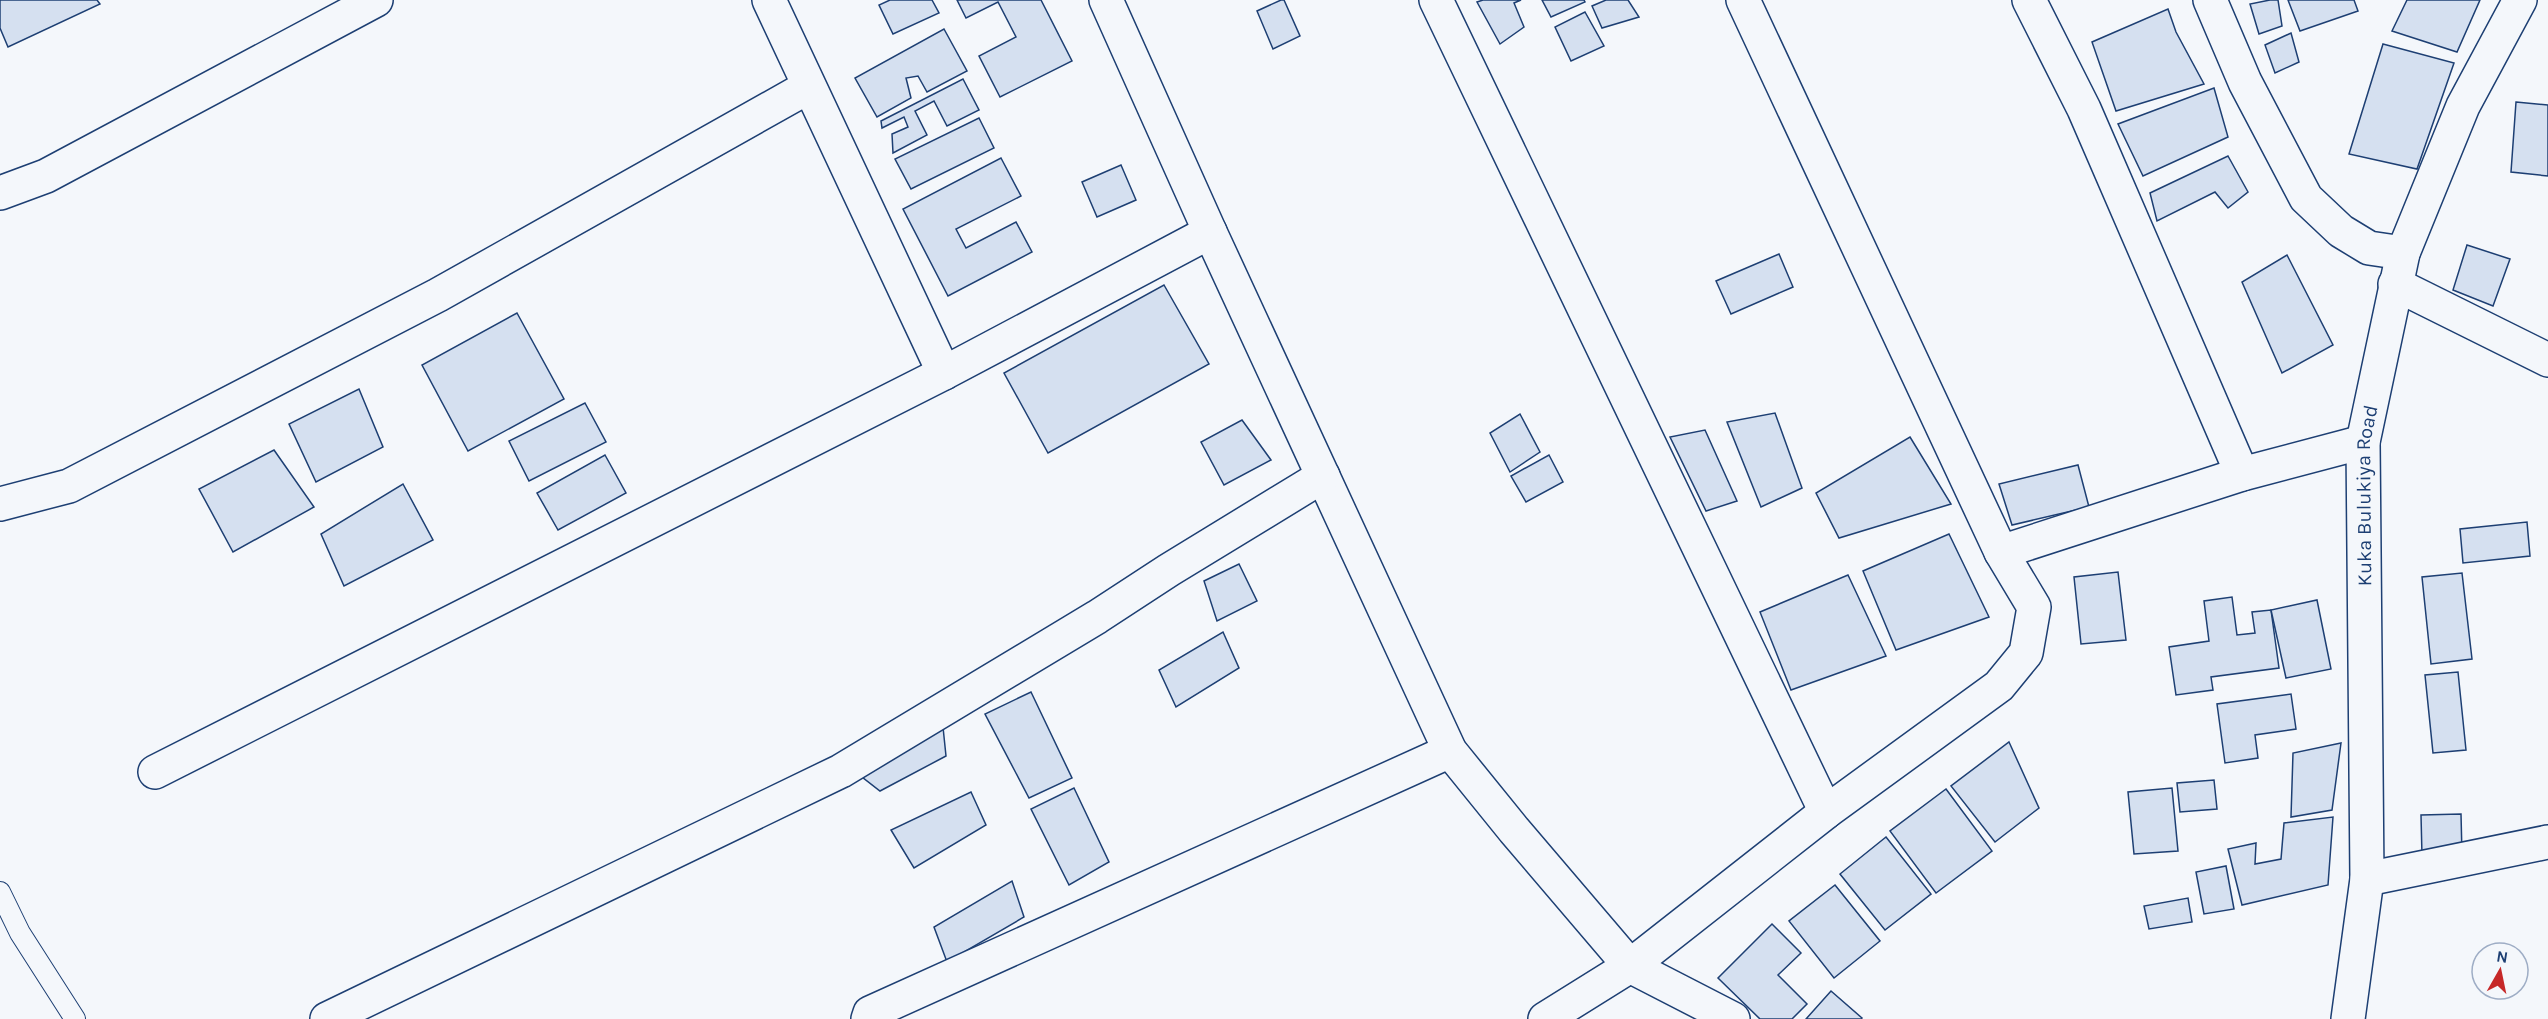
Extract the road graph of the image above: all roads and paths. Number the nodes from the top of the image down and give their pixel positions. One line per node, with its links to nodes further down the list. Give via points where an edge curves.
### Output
1 (376, 0): 10 (street, via 46,176)
2 (769, 0): 9 (street)
3 (1106, 0): 11 (street)
4 (1436, 0): 23 (street)
5 (1743, 0): 20 (street)
6 (2029, 0): 17 (street, via 2084,109)
7 (2210, 0): 12 (street, via 2245,82 2306,198 2341,231 2369,248)
8 (2520, 0): 12 (street, Kuka Bulukiya Road, via 2463,106)
9 (808, 87): 15 (street); 19 (street, via 438,295 79,480)
10 (0, 193)
11 (1210, 232): 15 (street); 18 (street)
12 (2403, 253): 13 (street, Kuka Bulukiya Road)
13 (2395, 284): 14 (street); 16 (street, Kuka Bulukiya Road)
14 (2548, 360)
15 (944, 373): 22 (street)
16 (2363, 442): 17 (street); 25 (street, Kuka Bulukiya Road)
17 (2242, 474): 20 (street)
18 (1323, 477): 21 (street); 29 (street, via 841,771)
19 (0, 504)
20 (2001, 552): 23 (street, via 2034,607 2026,653 1999,686)
21 (1450, 751): 27 (street); 30 (street, via 870,1013)
22 (155, 772)
23 (1826, 812): 27 (street)
24 (2548, 842): 25 (street)
25 (2367, 879): 33 (street, Kuka Bulukiya Road)
26 (0, 892): 28 (lane, via 20,933)
27 (1630, 966): 31 (street); 32 (street)
28 (75, 1019)
29 (327, 1019)
30 (868, 1019)
31 (1545, 1019)
32 (1733, 1019)
33 (2348, 1019)

